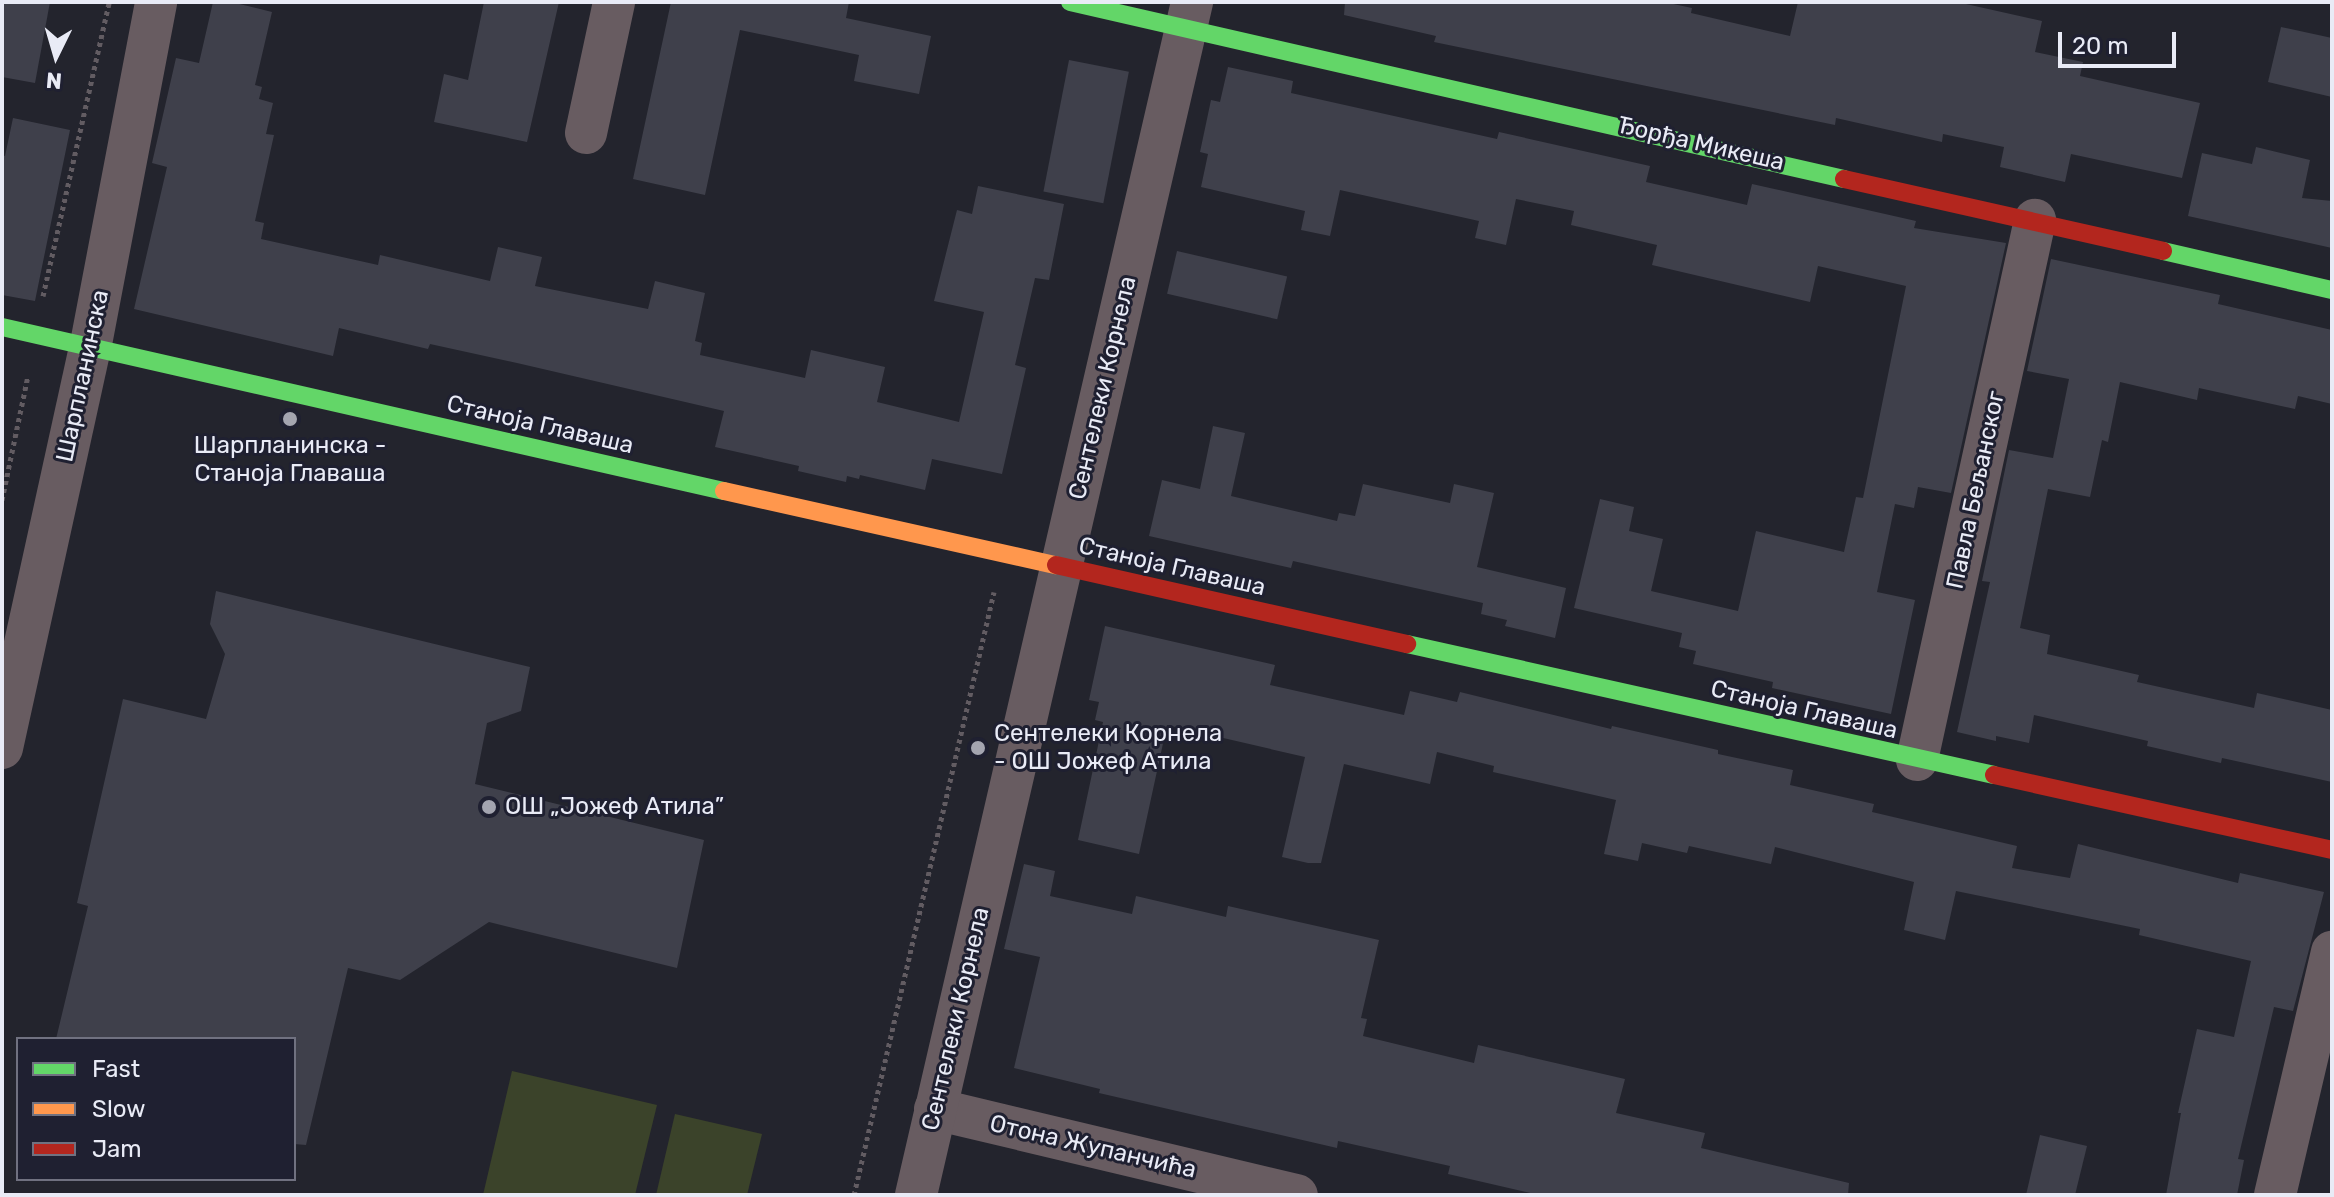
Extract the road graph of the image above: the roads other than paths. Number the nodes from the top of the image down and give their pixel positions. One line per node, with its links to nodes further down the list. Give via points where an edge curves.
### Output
1 (156, 2): 9 (street, Шарпланинска)
2 (614, 2): 5 (street)
3 (1070, 2): 4 (street, Ђорђа Микеша)
4 (1189, 15): 6 (street, Ђорђа Микеша); 10 (street, Сентелеки Корнела)
5 (586, 133)
6 (2035, 220): 7 (street, Ђорђа Микеша); 12 (street, Павла Бељанског)
7 (2332, 290)
8 (2, 327): 9 (street, Станоја Главаша)
9 (90, 349): 10 (street, Станоја Главаша); 11 (street, Шарпланинска)
10 (1062, 566): 12 (street, Станоја Главаша); 15 (street, Сентелеки Корнела)
11 (2, 748)
12 (1917, 760): 13 (street, Станоја Главаша)
13 (2332, 850)
14 (2332, 952): 18 (street)
15 (935, 1109): 16 (street, Сентелеки Корнела); 17 (street, Отона Жупанчића)
16 (916, 1195)
17 (1297, 1195)
18 (2275, 1195)

